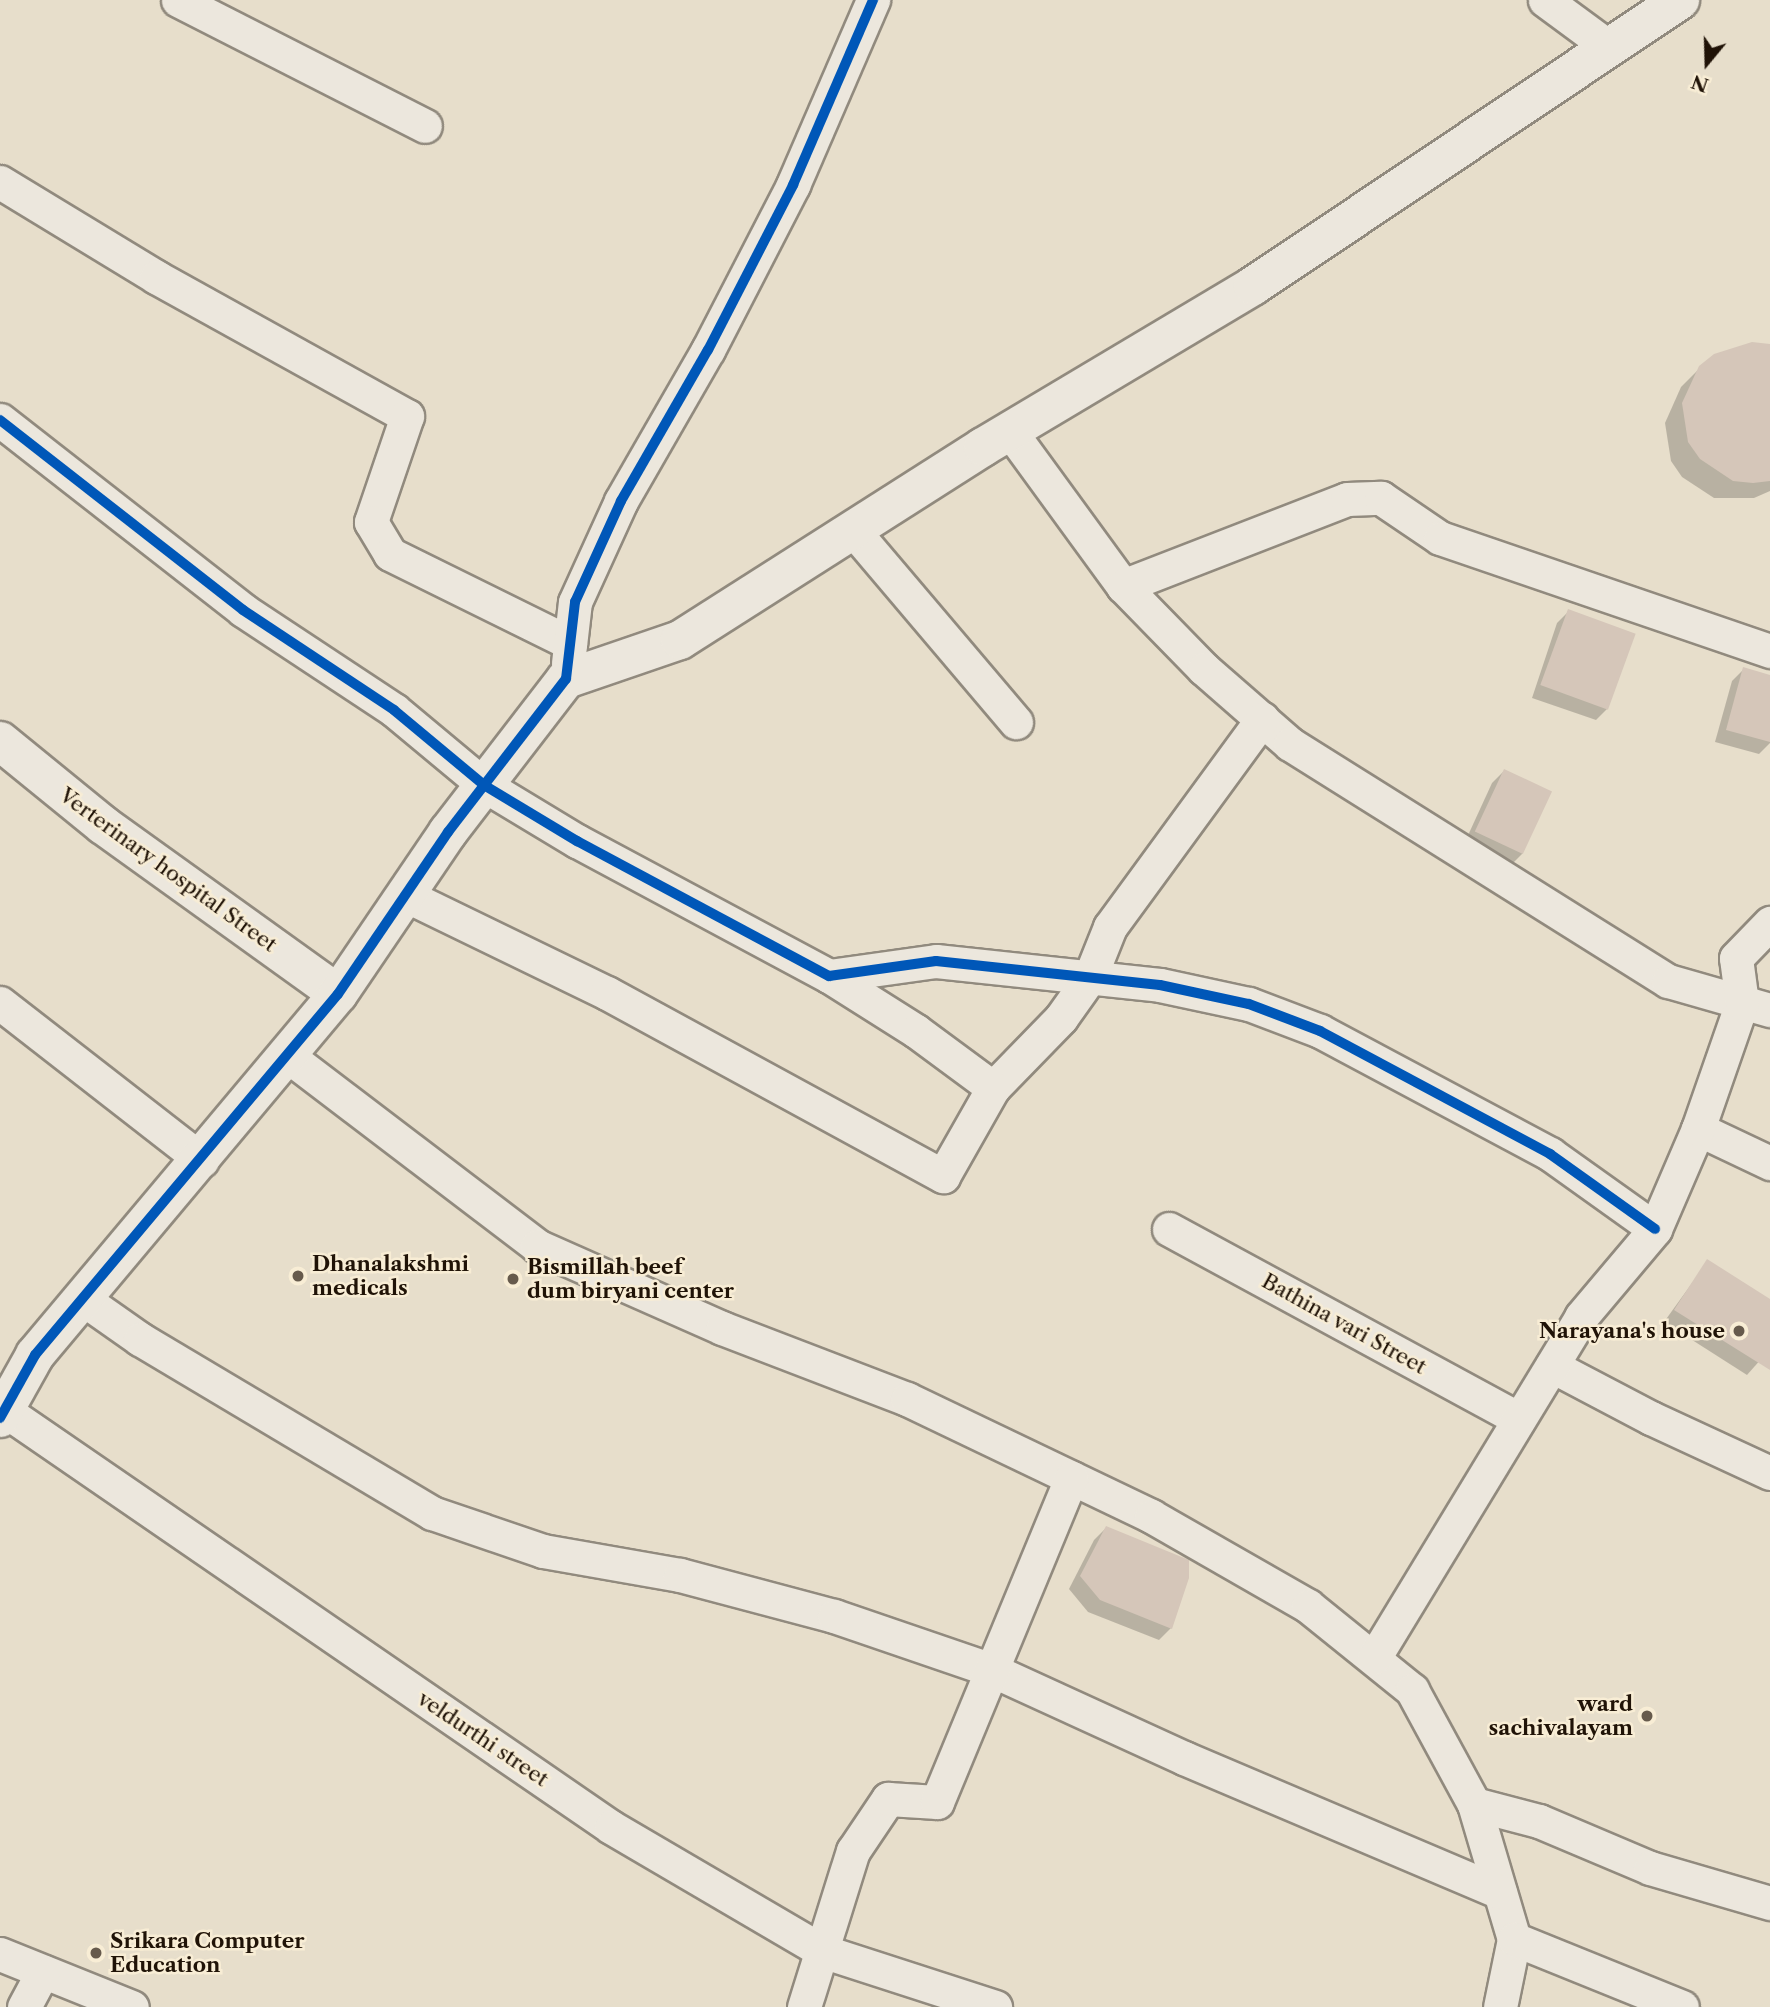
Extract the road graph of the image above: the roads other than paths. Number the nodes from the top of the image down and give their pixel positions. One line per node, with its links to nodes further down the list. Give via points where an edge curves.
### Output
1 (178, 0): 6 (street)
2 (873, 0): 13 (street, via 793,185 708,350 621,501 575,602)
3 (1545, 0): 5 (street)
4 (1680, 0): 5 (street)
5 (1610, 48): 9 (street, via 1253,286)
6 (425, 126)
7 (0, 183): 13 (street, via 156,277 407,416 371,522 390,554)
8 (0, 420): 17 (street, via 243,610 394,710)
9 (1010, 431): 10 (street); 11 (street)
10 (853, 530): 13 (street, via 680,640); 15 (street)
11 (1123, 586): 12 (street, via 1347,499 1381,498 1440,538); 14 (street, via 1204,669)
12 (1770, 651)
13 (568, 661): 17 (street)
14 (1262, 719): 21 (street, via 1110,926); 24 (street, via 1290,744 1668,981)
15 (1016, 722)
16 (0, 741): 22 (street, Verterinary hospital Street, via 103,825)
17 (484, 785): 18 (street); 20 (street, via 601,855)
18 (405, 895): 22 (street); 26 (street, via 607,993 943,1176)
19 (1770, 923): 24 (street, via 1736,958)
20 (829, 976): 21 (street, via 936,961); 26 (street, via 916,1031)
21 (1090, 977): 26 (street, via 1061,1018); 31 (street, via 1160,985 1249,1004 1321,1031 1549,1154)
22 (338, 994): 25 (street)
23 (0, 1003): 28 (street)
24 (1756, 1007): 27 (street)
25 (288, 1056): 28 (street); 37 (street, via 537,1247 722,1328 907,1399)
26 (993, 1088)
27 (1698, 1129): 29 (street); 31 (street)
28 (202, 1160): 32 (street)
29 (1770, 1163)
30 (1169, 1229): 35 (street, Bathina vari Street)
31 (1655, 1229): 33 (street, via 1581,1317)
32 (83, 1299): 34 (street); 39 (street, via 140,1339 432,1513 543,1551 680,1575 834,1616)
33 (1552, 1366): 35 (street); 36 (street)
34 (5, 1397): 44 (street, veldurthi street, via 611,1827)
35 (1519, 1419): 38 (street)
36 (1770, 1473)
37 (1072, 1478): 38 (street, via 1151,1516 1308,1606); 39 (street)
38 (1374, 1658): 40 (street, via 1412,1689)
39 (992, 1670): 41 (street, via 1184,1758); 44 (street, via 937,1802 888,1799 853,1851)
40 (1474, 1804): 41 (street); 42 (street, via 1539,1821 1650,1868)
41 (1500, 1892): 43 (street)
42 (1770, 1903)
43 (1514, 1939): 51 (street); 52 (street)
44 (821, 1951): 49 (street); 50 (street, veldurthi street)
45 (0, 1954): 46 (street)
46 (43, 1972): 47 (street); 48 (street)
47 (24, 2007)
48 (132, 2007)
49 (804, 2007)
50 (995, 2007)
51 (1500, 2007)
52 (1682, 2007)

